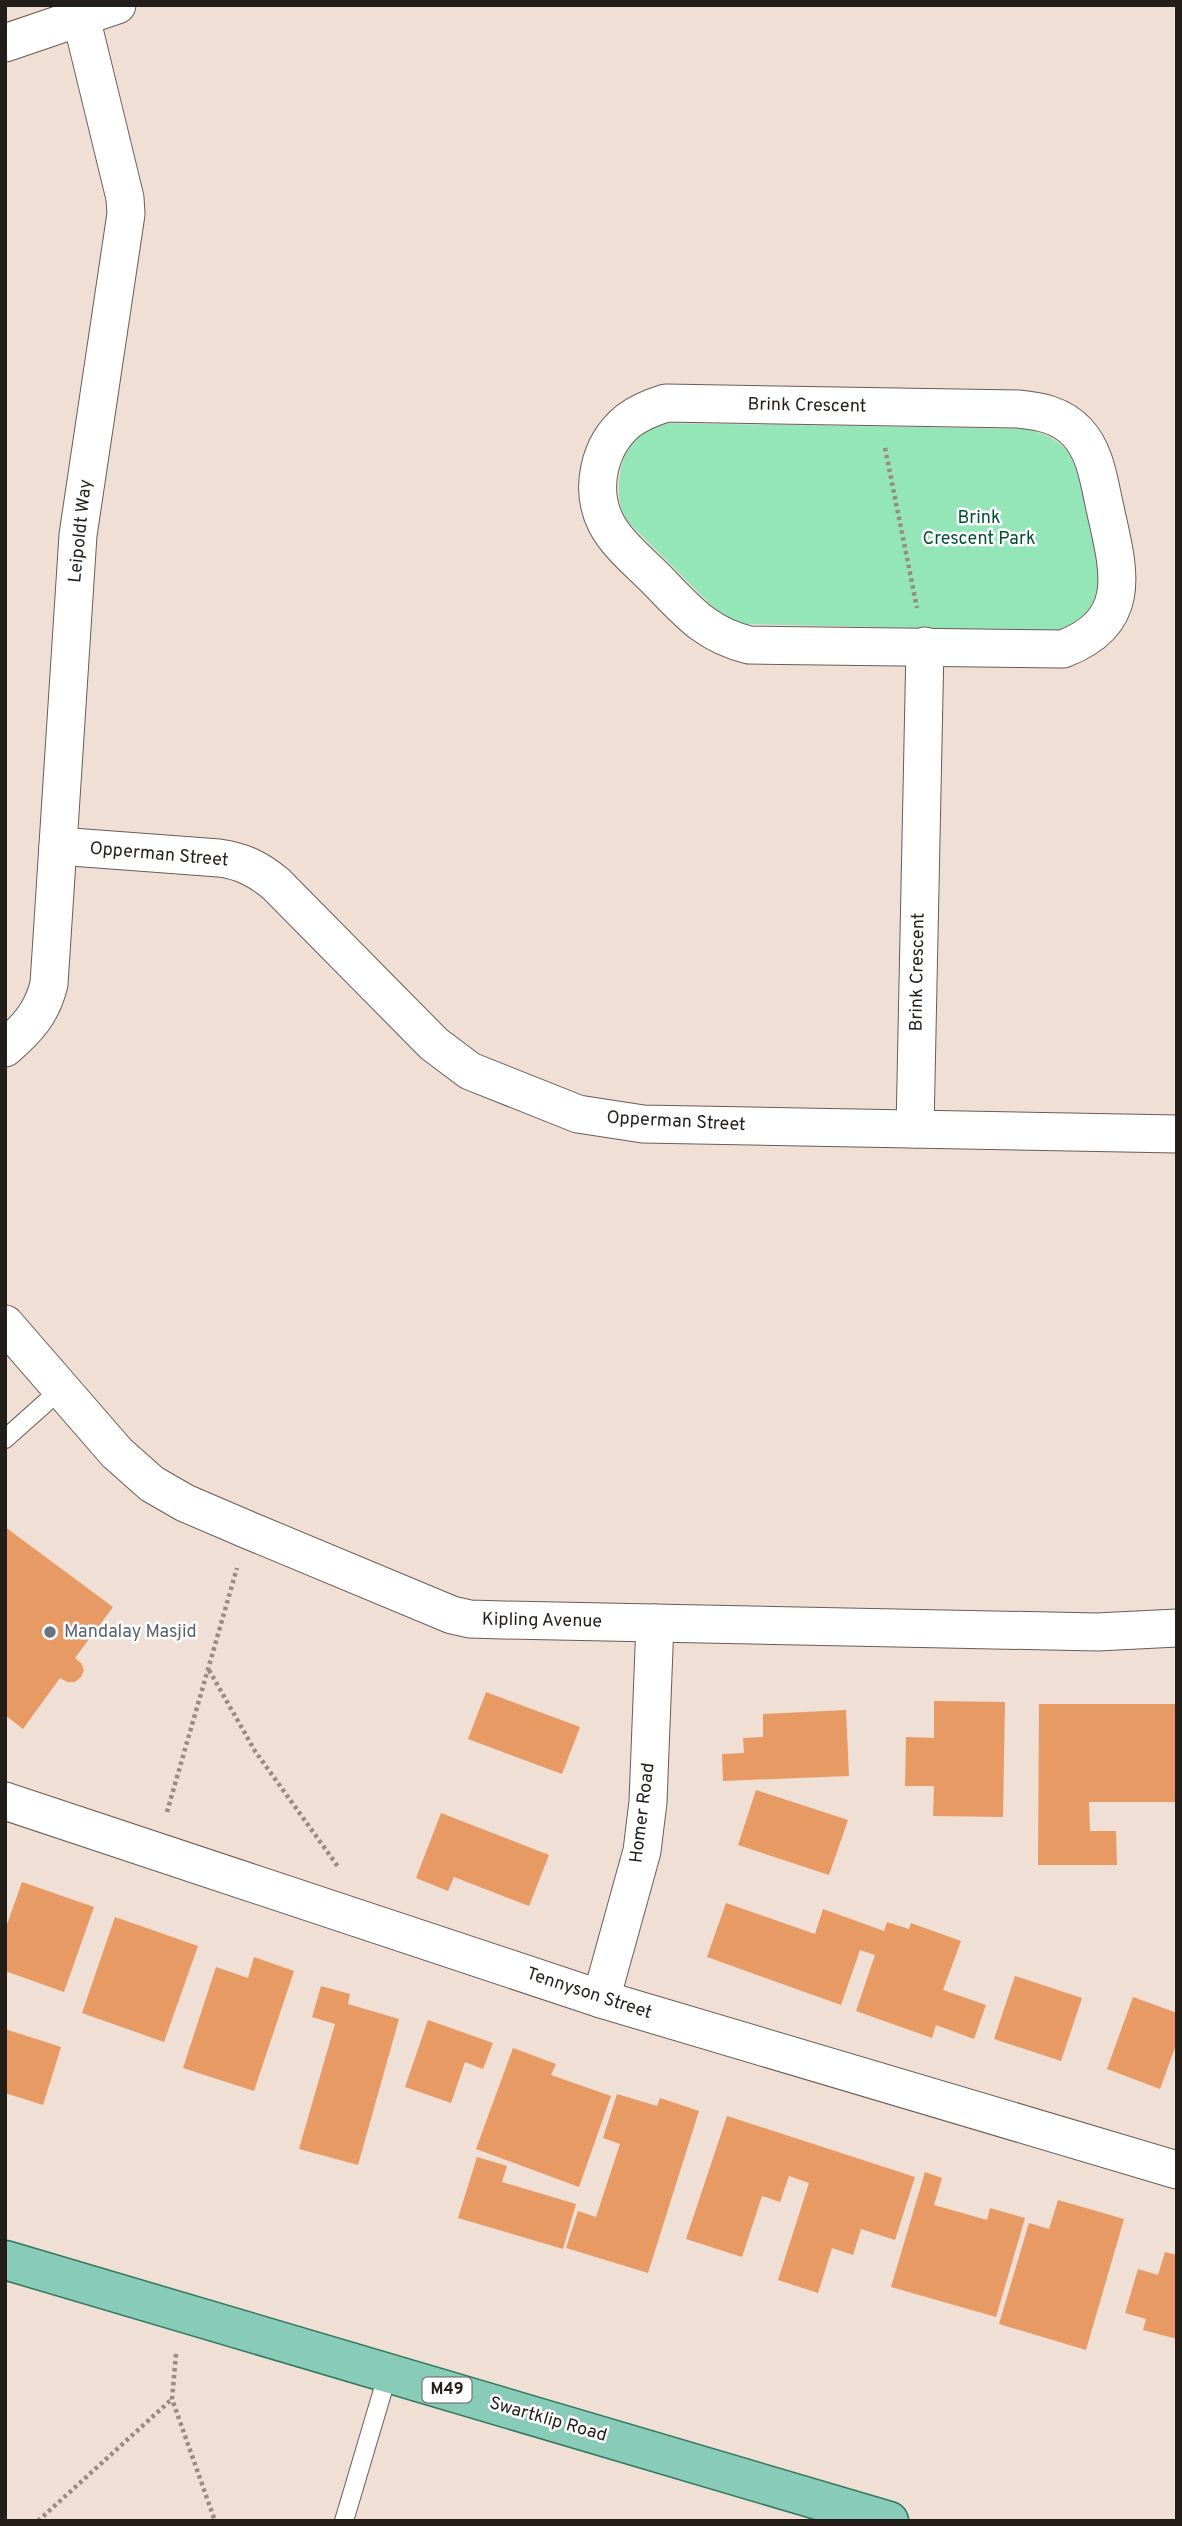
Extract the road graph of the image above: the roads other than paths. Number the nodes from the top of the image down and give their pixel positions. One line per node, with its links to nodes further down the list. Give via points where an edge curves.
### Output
1 (117, 5): 2 (street)
2 (79, 11): 3 (street); 5 (street, Leipoldt Way, via 126,214 78,536)
3 (5, 43)
4 (925, 646): 4 (street, Brink Crescent, via 749,645 721,636 696,620 606,523 598,479 602,456 612,438 628,421 666,403 1018,409 1060,419 1090,450 1118,565 1113,605 1103,623 1063,649); 7 (street, Brink Crescent)
5 (58, 846): 6 (street, Leipoldt Way, via 46,997 34,1021); 7 (street, Opperman Street, via 219,858 251,866 276,884 453,1060 578,1114 643,1124)
6 (5, 1048)
7 (915, 1129): 8 (street, Opperman Street)
8 (1177, 1134)
9 (5, 1324): 10 (street, Kipling Avenue)
10 (61, 1389): 11 (lane); 12 (street, Kipling Avenue, via 152,1485 434,1608 461,1617 503,1620)
11 (5, 1440)
12 (655, 1623): 13 (street, Kipling Avenue, via 1097,1632); 15 (street, Homer Road, via 642,1851)
13 (1177, 1628)
14 (5, 1801): 15 (street, Tennyson Street)
15 (601, 1999): 16 (street, Tennyson Street)
16 (1177, 2170)
17 (5, 2260): 18 (main road, Swartklip Road / M49)
18 (388, 2373): 19 (lane); 20 (main road, Swartklip Road / M49)
19 (344, 2521)
20 (889, 2521)

